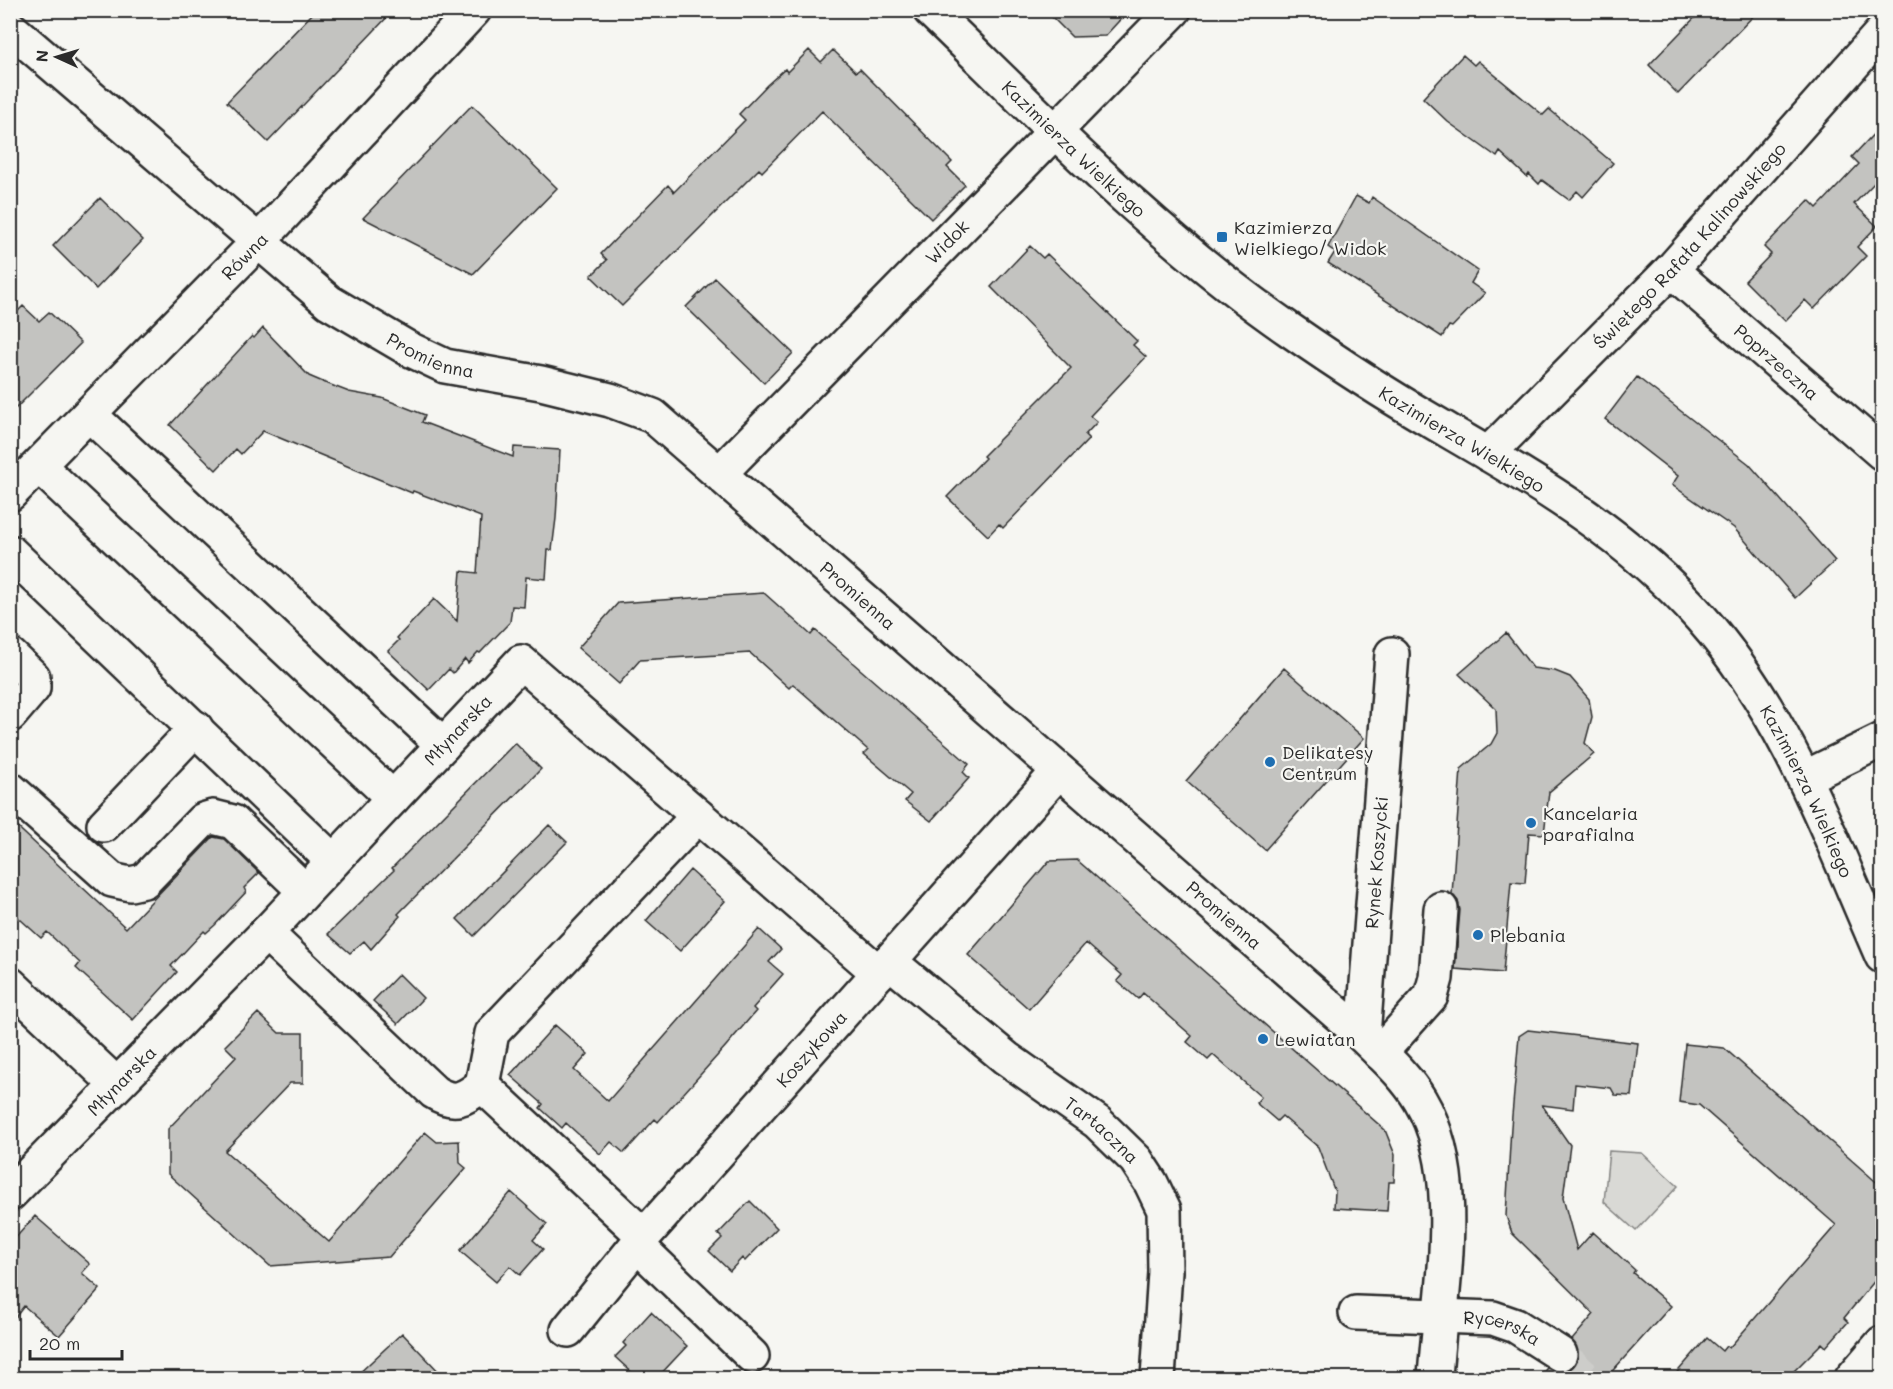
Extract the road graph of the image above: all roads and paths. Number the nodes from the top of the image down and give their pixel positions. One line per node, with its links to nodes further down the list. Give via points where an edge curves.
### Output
1 (474, 10): 7 (street, Równa)
2 (930, 10): 6 (street, Kazimierza Wielkiego)
3 (1174, 10): 6 (street, Widok)
4 (10, 28): 7 (street, Promienna)
5 (1882, 32): 8 (street, Świętego Rafała Kalinowskiego)
6 (1055, 131): 11 (street, Kazimierza Wielkiego, via 1169,237 1260,308 1383,392); 13 (street, Widok)
7 (260, 240): 9 (street, Równa); 13 (street, Promienna, via 329,302 409,349 445,366 552,385 653,416)
8 (1671, 270): 10 (street, Poprzeczna); 11 (street, Świętego Rafała Kalinowskiego)
9 (89, 414): 12 (street, Równa); 21 (street)
10 (1882, 453)
11 (1488, 454): 23 (street, Kazimierza Wielkiego, via 1600,525 1692,608 1763,700)
12 (39, 466): 14 (street, Równa); 25 (street)
13 (720, 473): 22 (street, Promienna)
14 (10, 494)
15 (10, 552): 19 (street)
16 (1392, 654): 35 (street, Rynek Koszycki)
17 (10, 655): 18 (street, via 33,676 33,688)
18 (10, 715)
19 (196, 728): 27 (street); 28 (street)
20 (1882, 740): 23 (street)
21 (443, 745): 25 (street, Młynarska); 26 (street, Młynarska, via 521,662)
22 (1059, 771): 33 (street, Koszykowa); 35 (street, Promienna)
23 (1804, 778): 32 (street, Kazimierza Wielkiego)
24 (10, 789): 29 (street, via 112,880 130,884 144,881 203,820 213,816 233,822)
25 (393, 798): 28 (street, Młynarska)
26 (698, 816): 33 (street, Młynarska); 37 (street, via 492,1033)
27 (104, 825)
28 (333, 861): 29 (street, Młynarska)
29 (305, 891): 31 (street, Młynarska)
30 (1442, 909): 35 (street, via 1431,996)
31 (266, 933): 36 (street, Młynarska); 37 (street, via 434,1092 457,1100)
32 (1882, 956)
33 (884, 967): 39 (street, Koszykowa); 46 (street, Tartaczna, via 1097,1122 1136,1160 1164,1210)
34 (10, 984): 36 (street)
35 (1371, 1044): 41 (street, Promienna, via 1410,1085 1441,1151 1445,1250)
36 (116, 1084): 38 (street, Młynarska)
37 (482, 1085): 39 (street)
38 (10, 1194)
39 (640, 1241): 42 (street, Koszykowa); 45 (street)
40 (1356, 1313): 41 (street, Rycerska)
41 (1439, 1314): 44 (street, Rycerska, via 1493,1318 1516,1326); 47 (street, Promienna)
42 (568, 1330)
43 (1882, 1343): 48 (street)
44 (1560, 1354)
45 (752, 1356)
46 (1158, 1378)
47 (1435, 1378)
48 (1852, 1378)

